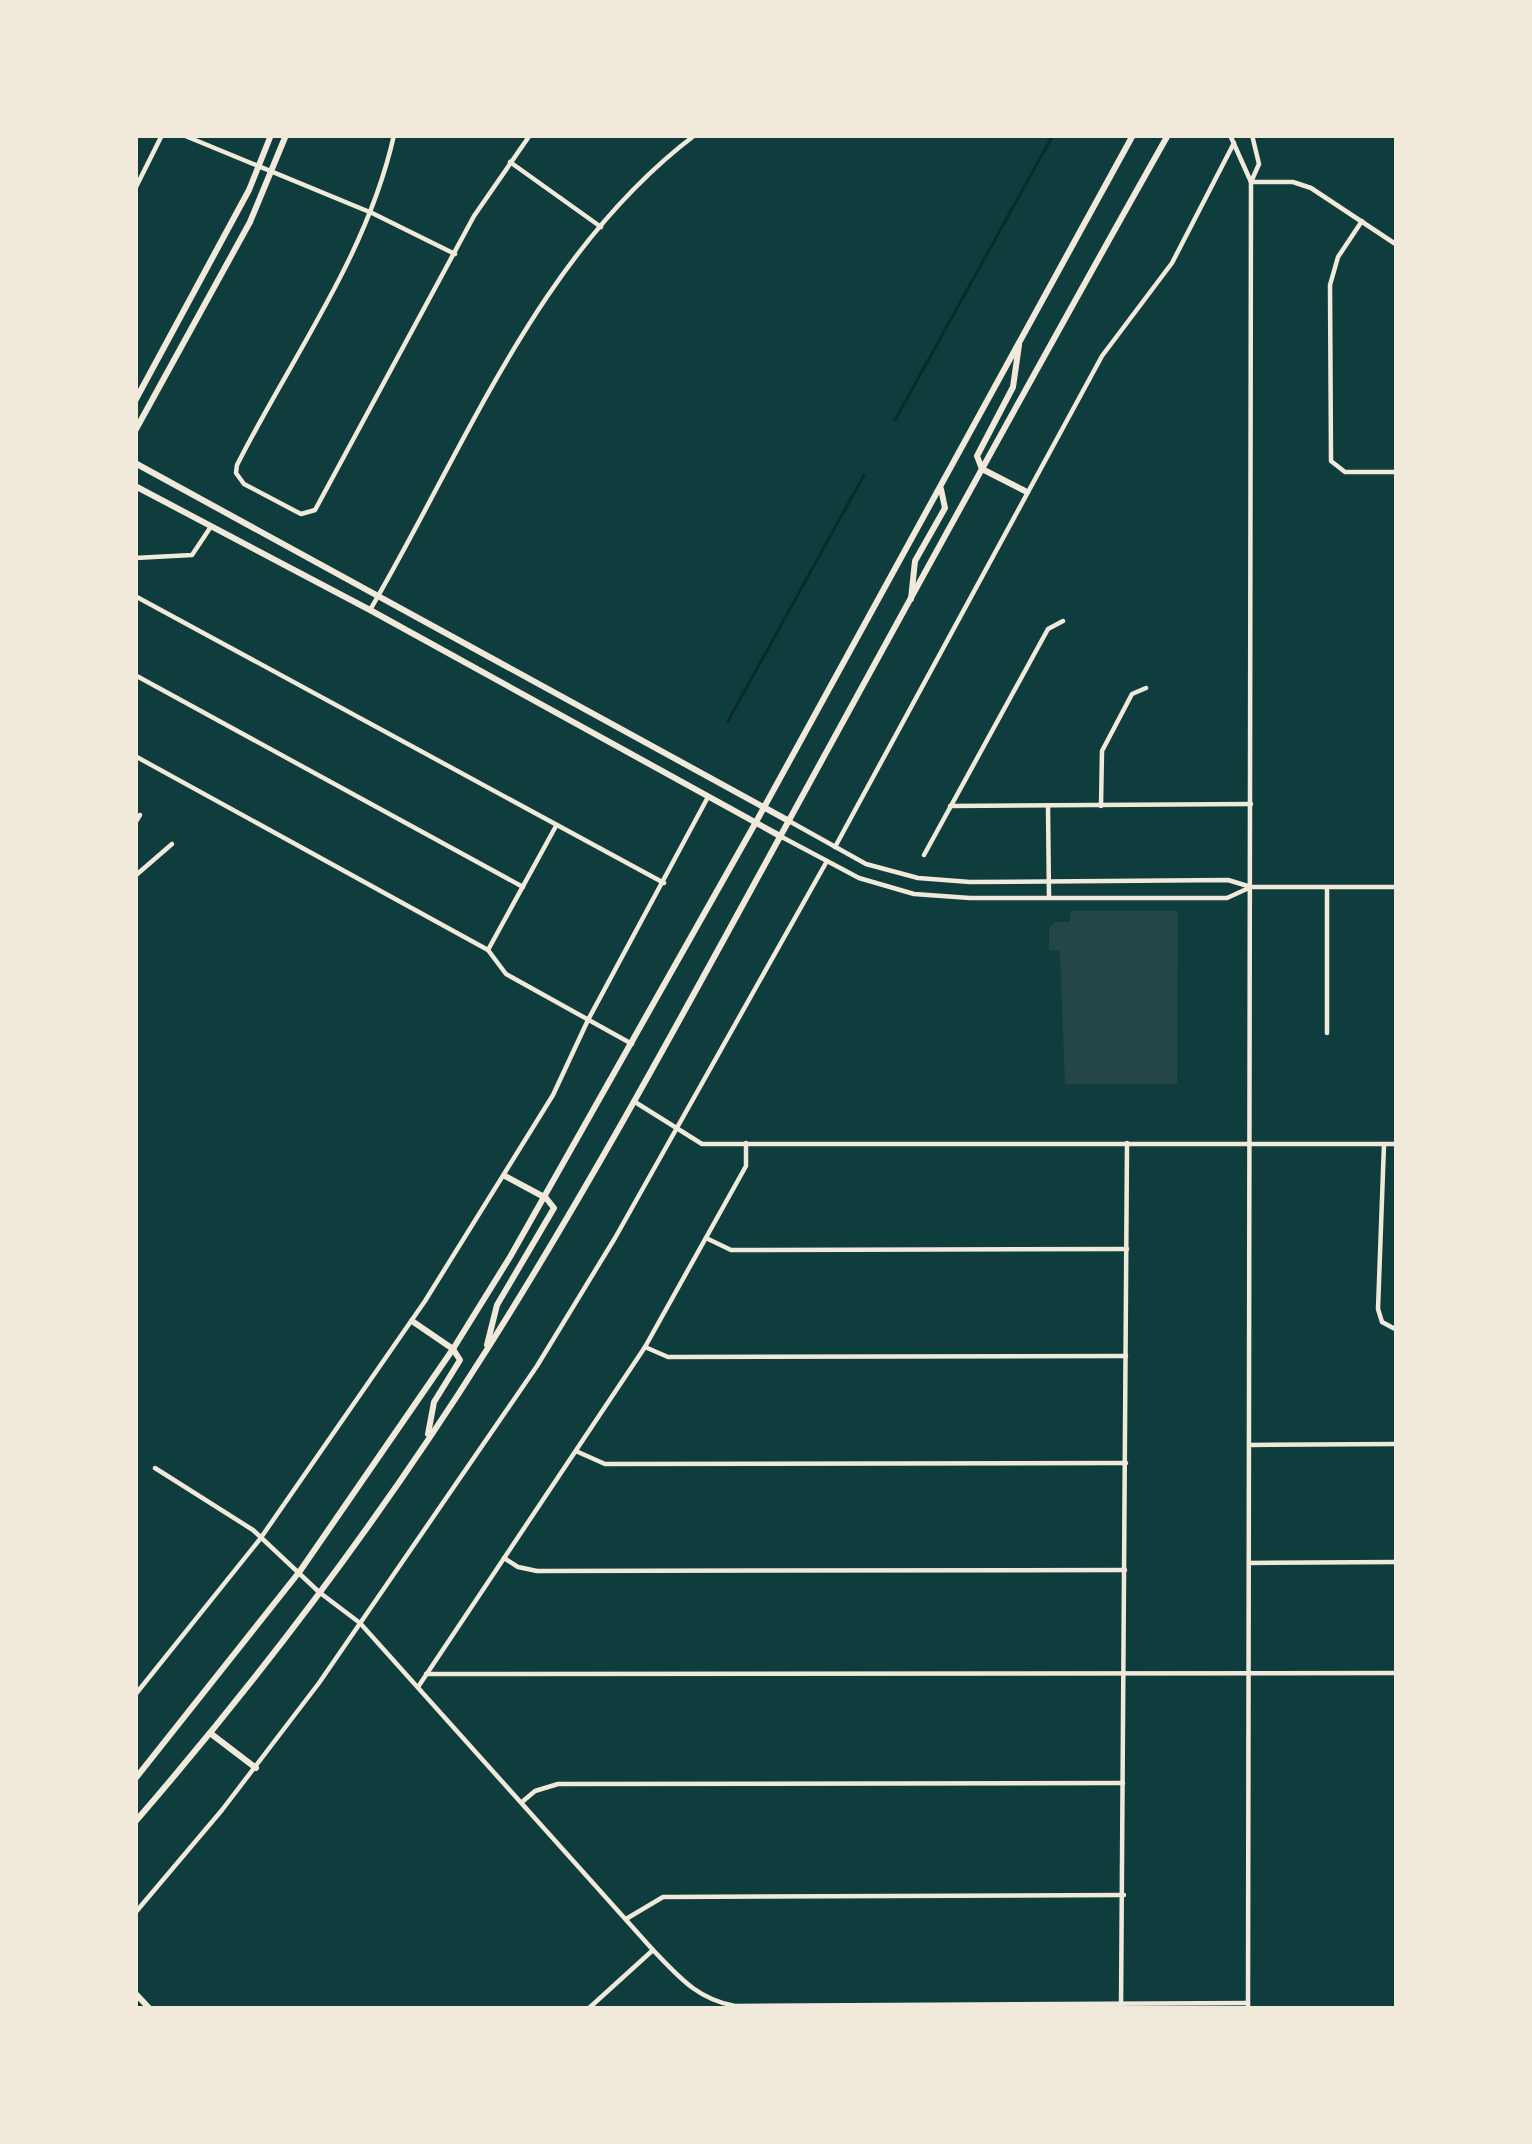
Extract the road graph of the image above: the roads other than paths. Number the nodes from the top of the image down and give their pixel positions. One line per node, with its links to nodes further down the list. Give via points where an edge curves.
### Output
1 (162, 135): 16 (street)
2 (183, 135): 13 (street)
3 (271, 135): 13 (main road)
4 (286, 135): 14 (main road)
5 (394, 135): 17 (street)
6 (530, 135): 12 (street)
7 (694, 135): 19 (street)
8 (1133, 135): 22 (main road)
9 (1168, 135): 26 (main road)
10 (1252, 135): 15 (street, via 1259,164)
11 (1232, 138): 15 (street); 30 (street, via 1172,263 1102,356)
12 (510, 162): 19 (street); 21 (street)
13 (259, 168): 14 (street); 23 (main road)
14 (273, 174): 17 (street); 24 (main road)
15 (1252, 182): 18 (street, via 1311,188); 44 (street)
16 (135, 188)
17 (372, 213): 21 (street); 21 (street, via 236,473 301,514 315,510)
18 (1362, 221): 20 (street); 27 (street, via 1330,285 1334,465)
19 (601, 227): 33 (street, via 524,332)
20 (1397, 245)
21 (454, 254)
22 (1019, 341): 26 (main road, via 1013,387 977,456); 28 (main road)
23 (135, 400)
24 (135, 431)
25 (135, 463): 33 (main road)
26 (982, 469): 30 (main road); 35 (main road)
27 (1397, 472)
28 (940, 485): 35 (main road, via 945,508 915,561); 45 (main road)
29 (135, 487): 31 (main road)
30 (1028, 492): 56 (street)
31 (211, 526): 32 (street, via 192,555); 36 (main road)
32 (135, 558)
33 (380, 595): 36 (street); 38 (main road)
34 (135, 596): 53 (street)
35 (911, 602): 50 (main road)
36 (370, 610): 41 (main road)
37 (1063, 621): 46 (street, via 1048,629)
38 (523, 673): 41 (main road); 45 (main road)
39 (135, 675): 63 (street)
40 (1146, 688): 47 (street, via 1132,694 1102,751)
41 (513, 689): 43 (main road)
42 (135, 756): 68 (street)
43 (708, 796): 51 (main road); 62 (street)
44 (1251, 804): 47 (street); 64 (street)
45 (765, 806): 50 (main road); 51 (main road)
46 (950, 806): 48 (street); 57 (street)
47 (1101, 806): 48 (street)
48 (1048, 807): 61 (street)
49 (140, 814): 52 (street)
50 (788, 821): 54 (main road); 56 (street)
51 (755, 822): 54 (main road); 71 (main road)
52 (135, 823)
53 (556, 826): 62 (street); 63 (street)
54 (780, 836): 58 (street); 72 (main road)
55 (172, 844): 59 (street)
56 (835, 847): 61 (street, via 917,878)
57 (924, 855)
58 (827, 861): 67 (street, via 914,894); 73 (street)
59 (138, 868): 60 (street)
60 (135, 876)
61 (1049, 881): 64 (street, via 1228,880); 67 (street)
62 (664, 883): 69 (street)
63 (523, 887): 68 (street)
64 (1251, 887): 65 (street); 67 (street, via 1227,898); 74 (street)
65 (1327, 887): 66 (street); 70 (street)
66 (1397, 887)
67 (1049, 899)
68 (488, 950): 69 (street, via 506,974)
69 (588, 1020): 71 (street); 79 (street)
70 (1327, 1034)
71 (632, 1044): 80 (main road)
72 (633, 1101): 73 (street); 87 (main road)
73 (677, 1129): 75 (street, via 702,1144); 102 (street, via 537,1366)
74 (1250, 1142): 76 (street); 77 (street); 91 (street)
75 (746, 1143): 76 (street); 81 (street, via 746,1166)
76 (1127, 1143): 82 (street)
77 (1384, 1144): 78 (street); 84 (street, via 1378,1309)
78 (1397, 1144)
79 (505, 1176): 80 (main road); 83 (street)
80 (546, 1198): 86 (main road); 87 (main road, via 553,1215 497,1305)
81 (706, 1238): 82 (street, via 731,1250); 85 (street)
82 (1127, 1249): 88 (street)
83 (412, 1321): 86 (main road); 95 (street)
84 (1397, 1330)
85 (645, 1347): 88 (street, via 668,1358); 92 (street)
86 (453, 1349): 89 (main road, via 460,1360 434,1402); 100 (main road)
87 (485, 1354): 89 (main road)
88 (1126, 1356): 93 (street)
89 (428, 1439): 101 (main road)
90 (1397, 1444): 91 (street)
91 (1249, 1445): 98 (street)
92 (578, 1452): 93 (street, via 605,1464); 96 (street)
93 (1126, 1463): 99 (street)
94 (155, 1468): 95 (street)
95 (260, 1539): 100 (street); 108 (street)
96 (504, 1558): 99 (street, via 537,1571); 105 (street)
97 (1397, 1562): 98 (street)
98 (1249, 1563): 103 (street)
99 (1126, 1570): 106 (street)
100 (300, 1571): 101 (street); 111 (main road)
101 (319, 1592): 102 (street); 109 (main road)
102 (360, 1623): 107 (street); 110 (street)
103 (1249, 1673): 104 (street); 106 (street); 121 (street)
104 (1397, 1673)
105 (426, 1674): 106 (street); 107 (street)
106 (1126, 1675): 112 (street)
107 (418, 1687): 113 (street)
108 (135, 1695)
109 (210, 1733): 110 (main road); 114 (main road)
110 (256, 1768): 116 (street)
111 (135, 1779)
112 (1125, 1783): 113 (street, via 558,1784); 115 (street)
113 (522, 1802): 117 (street)
114 (135, 1822)
115 (1124, 1895): 117 (street, via 662,1897); 120 (street)
116 (135, 1913)
117 (626, 1919): 118 (street)
118 (653, 1950): 120 (street, via 693,1991 735,2006); 123 (street)
119 (135, 1993): 122 (main road)
120 (1121, 2006): 121 (street)
121 (1248, 2006)
122 (150, 2009)
123 (588, 2009)

